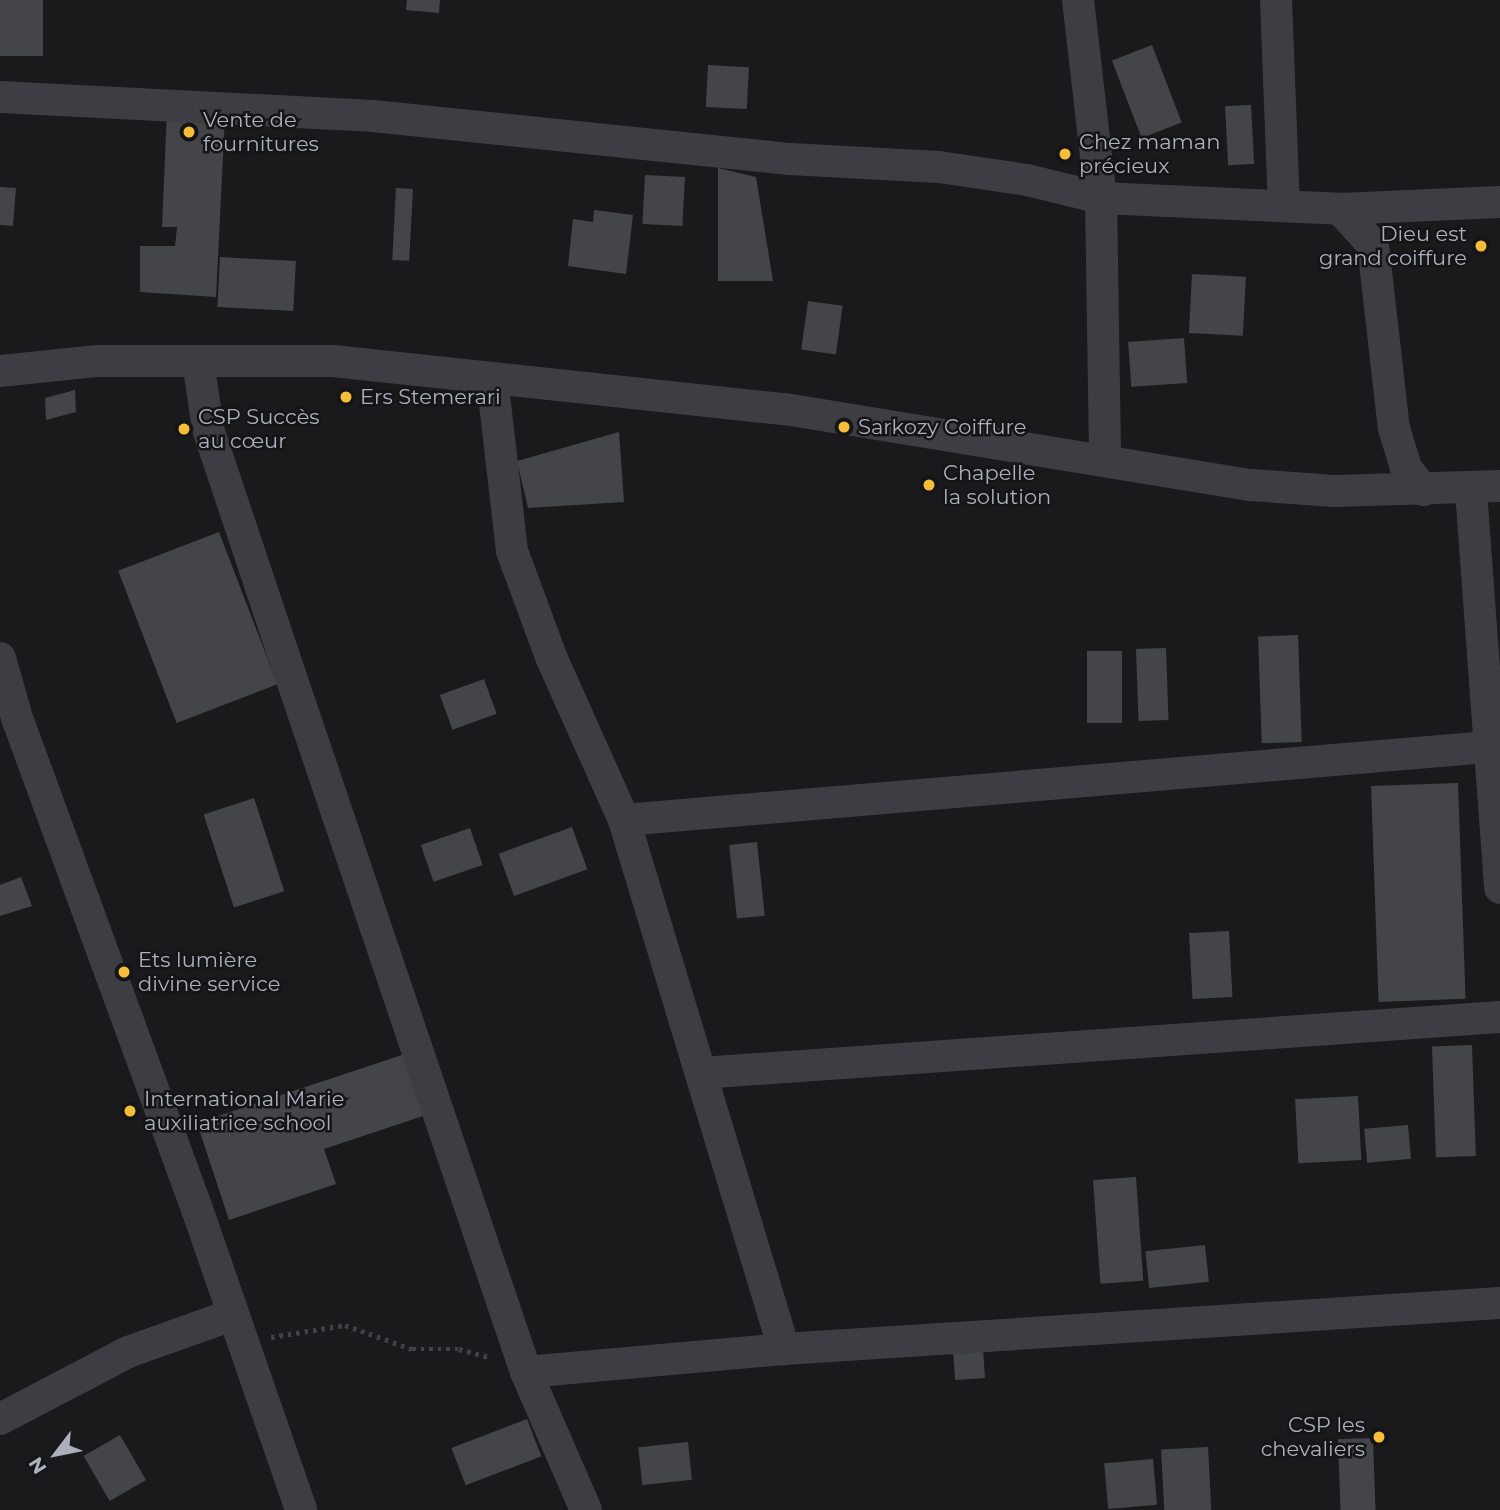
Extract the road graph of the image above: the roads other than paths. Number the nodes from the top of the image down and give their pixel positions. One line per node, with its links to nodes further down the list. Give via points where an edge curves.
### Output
1 (1078, 0): 4 (street)
2 (1276, 0): 6 (street)
3 (0, 97): 4 (street, via 373,116 790,159 939,167 1027,180)
4 (1101, 198): 6 (street); 11 (street)
5 (1500, 202): 7 (street)
6 (1284, 204): 7 (street)
7 (1340, 209): 13 (street, via 1373,245 1394,428 1406,468)
8 (198, 361): 9 (street, via 97,362); 10 (street, via 333,361); 24 (street, via 208,429)
9 (0, 371)
10 (492, 378): 11 (street, via 785,409); 17 (street, via 512,551 552,660)
11 (1105, 461): 13 (street, via 1251,485 1334,491)
12 (1486, 489): 13 (street); 16 (street)
13 (1423, 490)
14 (0, 658): 15 (street)
15 (8, 719): 22 (street, via 197,1209)
16 (1496, 746): 17 (street); 18 (street)
17 (624, 820): 20 (street)
18 (1500, 888)
19 (1500, 1017): 20 (street)
20 (701, 1073): 23 (street)
21 (1500, 1303): 23 (street)
22 (232, 1315): 25 (street, via 128,1352); 26 (street)
23 (784, 1349): 24 (street)
24 (526, 1371): 27 (street)
25 (0, 1419)
26 (301, 1510)
27 (586, 1510)

